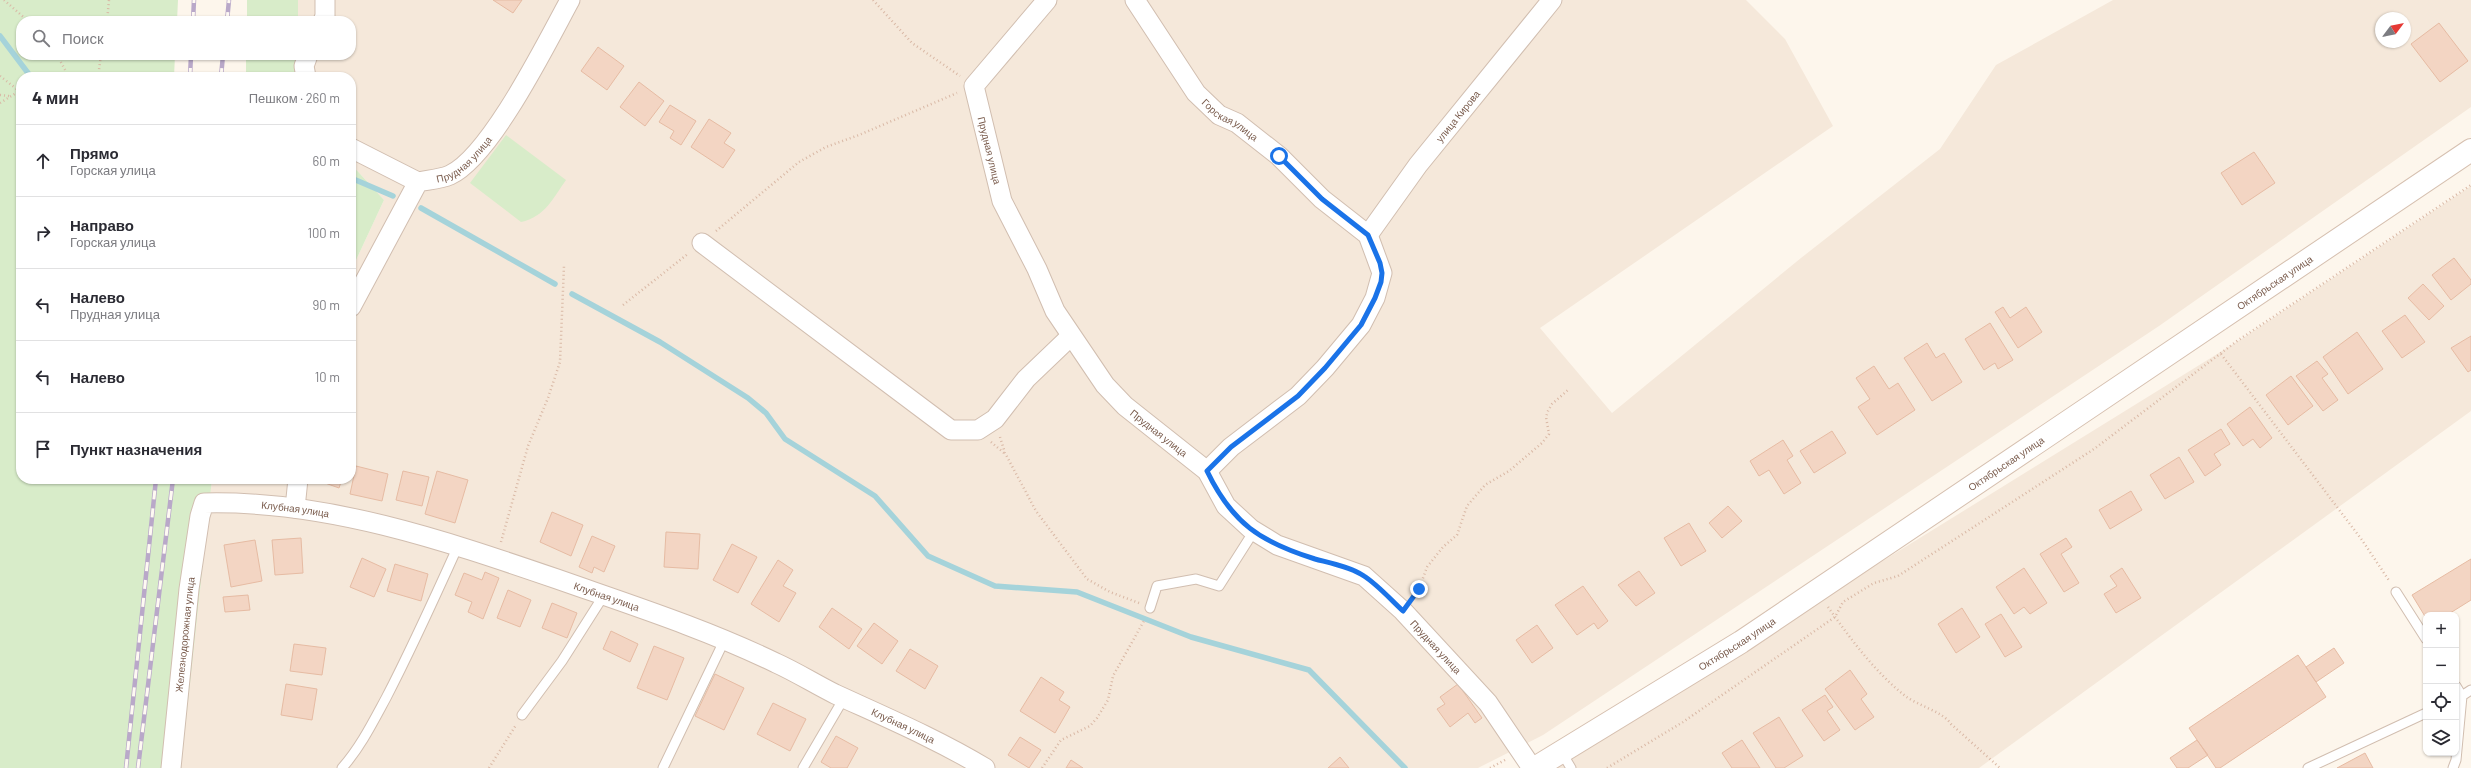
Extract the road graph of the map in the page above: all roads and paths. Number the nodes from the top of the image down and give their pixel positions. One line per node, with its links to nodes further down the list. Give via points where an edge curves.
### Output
1 (4, 0): 9 (path)
2 (109, 0): 10 (path)
3 (326, 0): 11 (street)
4 (570, 0): 27 (street, Прудная улица, via 528,77 480,151 451,175)
5 (873, 0): 19 (path, via 912,43)
6 (1047, 0): 19 (street)
7 (1135, 0): 29 (street, Горская улица, via 1196,93 1219,115 1238,122 1279,156 1322,199)
8 (1552, 0): 29 (street, улица Кирова, via 1418,165)
9 (22, 16)
10 (107, 16)
11 (325, 16)
12 (60, 60): 15 (path)
13 (101, 60): 16 (path)
14 (306, 60): 17 (street)
15 (66, 72)
16 (99, 72)
17 (305, 72)
18 (0, 76): 20 (path)
19 (974, 86): 30 (path, via 859,135 826,146 799,162); 34 (street, Прудная улица, via 1002,201 1037,269 1055,311)
20 (16, 88)
21 (16, 92): 23 (path)
22 (0, 95): 23 (path)
23 (10, 96): 24 (path)
24 (0, 103)
25 (2471, 150): 45 (main road, Октябрьская улица)
26 (356, 151): 27 (street)
27 (418, 182): 32 (street)
28 (2471, 185): 35 (path)
29 (1368, 235): 38 (street, via 1382,273 1375,298 1361,325 1298,396 1231,447)
30 (702, 243): 33 (path); 37 (street, via 951,430 978,430)
31 (564, 266): 44 (path, via 560,362 528,446)
32 (356, 298)
33 (623, 306)
34 (1071, 336): 37 (street, via 1026,379); 38 (street, Прудная улица, via 1105,385 1125,406)
35 (2221, 354): 46 (path, via 2362,540); 50 (path, via 2088,453 1898,576 1874,583 1843,602)
36 (1568, 390): 49 (path, via 1552,404 1546,417 1548,434 1542,443 1509,471 1485,485 1480,494 1467,506 1457,535 1443,547 1427,567 1419,589)
37 (995, 419): 48 (path, via 1004,453 1036,511 1087,579 1110,592)
38 (1207, 471): 42 (street, Прудная улица, via 1226,506)
39 (297, 484): 41 (street)
40 (204, 503): 41 (street, Клубная улица, via 246,502); 61 (street, Железнодорожная улица, via 189,588)
41 (294, 508): 43 (street, Клубная улица, via 329,512)
42 (1254, 531): 48 (lane, via 1219,586 1196,579 1157,586); 49 (street, Прудная улица, via 1277,545 1364,576)
43 (458, 546): 44 (street, Клубная улица); 62 (lane, via 407,657 375,717)
44 (497, 557): 47 (street, Клубная улица)
45 (1816, 590): 50 (path); 60 (main road, Октябрьская улица)
46 (2396, 592): 52 (lane)
47 (604, 595): 53 (street, Клубная улица); 58 (lane, via 562,661)
48 (1150, 608)
49 (1403, 611): 68 (street, Прудная улица, via 1488,703)
50 (1835, 617): 69 (path, via 1683,722); 70 (path, via 1886,678 1905,696 1924,708 1946,717)
51 (1139, 631): 67 (path, via 1113,676 1108,700 1097,718 1084,730 1061,740)
52 (2423, 634)
53 (724, 641): 55 (street, Клубная улица, via 775,662); 64 (lane)
54 (2471, 690): 56 (lane)
55 (844, 698): 65 (lane); 66 (street, Клубная улица, via 925,735)
56 (2459, 698)
57 (2423, 714): 71 (lane)
58 (522, 715): 63 (path)
59 (2458, 720): 72 (lane, via 2456,760)
60 (1566, 761): 68 (main road, Октябрьская улица)
61 (171, 768)
62 (342, 768)
63 (489, 768)
64 (663, 768)
65 (803, 768)
66 (985, 768)
67 (1042, 768)
68 (1534, 768)
69 (1607, 768)
70 (2000, 768)
71 (2308, 768)
72 (2453, 768)

